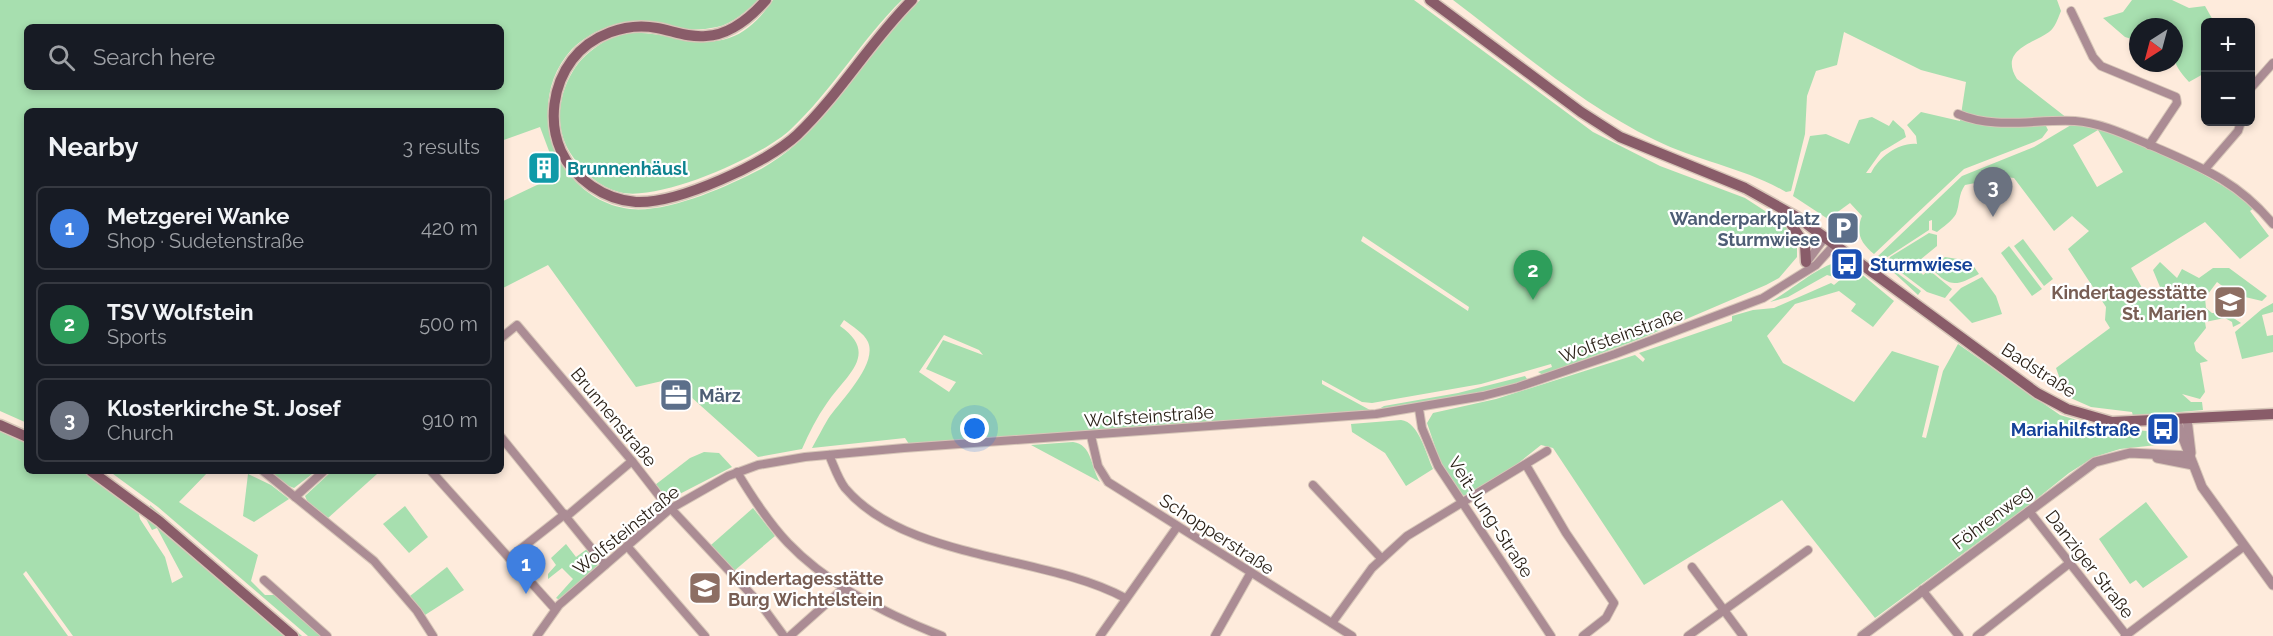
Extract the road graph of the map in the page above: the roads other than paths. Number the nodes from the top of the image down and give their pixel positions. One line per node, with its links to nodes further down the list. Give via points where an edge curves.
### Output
1 (766, 0): 2 (main road, via 747,19 717,34 695,36 636,26 604,35 582,50 565,71 554,105 555,132 561,150 577,174 600,191 639,202 687,192 746,168 779,149 802,129 885,27)
2 (912, 0)
3 (1430, 0): 11 (main road, via 1558,96 1620,136)
4 (2071, 11): 9 (street, via 2101,66 2176,97 2177,103)
5 (2273, 63): 6 (street)
6 (2255, 83)
7 (1958, 114): 9 (street, via 1970,120 1992,122 2091,123)
8 (2240, 126): 10 (street)
9 (2149, 145): 10 (street)
10 (2206, 168): 12 (street, via 2252,199)
11 (1769, 200): 13 (main road, Badstraße); 15 (main road, via 1796,229 1805,245)
12 (2273, 224)
13 (1826, 236): 14 (main road, Badstraße); 15 (street)
14 (1836, 243): 16 (street, Wolfsteinstraße, via 1816,265); 20 (main road, Badstraße, via 2057,405 2112,422)
15 (1806, 262): 16 (street)
16 (1801, 274): 18 (street, Wolfsteinstraße, via 1753,303 1615,354 1518,387)
17 (504, 336): 27 (street, Brunnenstraße, via 517,325)
18 (1419, 409): 23 (street, Wolfsteinstraße); 37 (street, Veit-Jung-Straße, via 1427,442)
19 (2273, 414): 20 (main road, Badstraße)
20 (2182, 419): 28 (street)
21 (0, 425): 22 (main road)
22 (24, 436)
23 (1091, 436): 26 (street, Wolfsteinstraße); 41 (street, Schopperstraße, via 1098,466 1108,482)
24 (504, 441): 40 (street)
25 (1547, 451): 29 (street)
26 (830, 455): 30 (street, Wolfsteinstraße, via 758,465); 55 (street, via 846,489 873,512 898,525 977,555 1086,579)
27 (632, 460): 38 (street, Brunnenstraße); 40 (street)
28 (2192, 460): 39 (street, Föhrenweg, via 2170,462 2153,455 2130,453 2102,459); 43 (street, via 2207,494)
29 (1526, 465): 37 (street); 71 (street, via 1614,603 1606,618)
30 (737, 472): 38 (street, Wolfsteinstraße); 53 (street, via 789,544)
31 (95, 474): 59 (main road, via 159,521)
32 (267, 474): 36 (street)
33 (321, 474): 36 (street)
34 (434, 474): 45 (street)
35 (1313, 485): 46 (street)
36 (295, 497): 61 (street, via 374,561)
37 (1462, 504): 46 (street, via 1420,526); 70 (street, Veit-Jung-Straße)
38 (670, 509): 42 (street, Wolfsteinstraße); 64 (street, Brunnenstraße, via 762,606)
39 (2030, 511): 47 (street, Danziger Straße); 54 (street, Föhrenweg)
40 (566, 515): 45 (street); 48 (street)
41 (1177, 527): 50 (street, Schopperstraße); 55 (street)
42 (627, 546): 48 (street, Wolfsteinstraße); 63 (street)
43 (2243, 547): 52 (street); 77 (street)
44 (1809, 550): 57 (street)
45 (509, 558): 56 (street)
46 (1381, 558): 58 (street)
47 (2071, 562): 76 (street); 77 (street, Danziger Straße)
48 (605, 565): 56 (street, Wolfsteinstraße)
49 (1692, 567): 57 (street)
50 (1250, 574): 58 (street, Schopperstraße); 68 (street)
51 (264, 580): 60 (street)
52 (2273, 585)
53 (845, 587): 65 (street); 66 (street, via 895,616)
54 (1922, 590): 74 (street, Föhrenweg); 75 (street)
55 (1125, 598): 67 (street)
56 (555, 609): 62 (street, Wolfsteinstraße)
57 (1724, 610): 72 (street); 73 (street)
58 (1332, 623): 69 (street, Schopperstraße)
59 (293, 636)
60 (327, 636)
61 (433, 636)
62 (537, 636)
63 (705, 636)
64 (784, 636)
65 (790, 636)
66 (942, 636)
67 (1100, 636)
68 (1215, 636)
69 (1352, 636)
70 (1551, 636)
71 (1583, 636)
72 (1688, 636)
73 (1743, 636)
74 (1862, 636)
75 (1959, 636)
76 (1977, 636)
77 (2126, 636)

